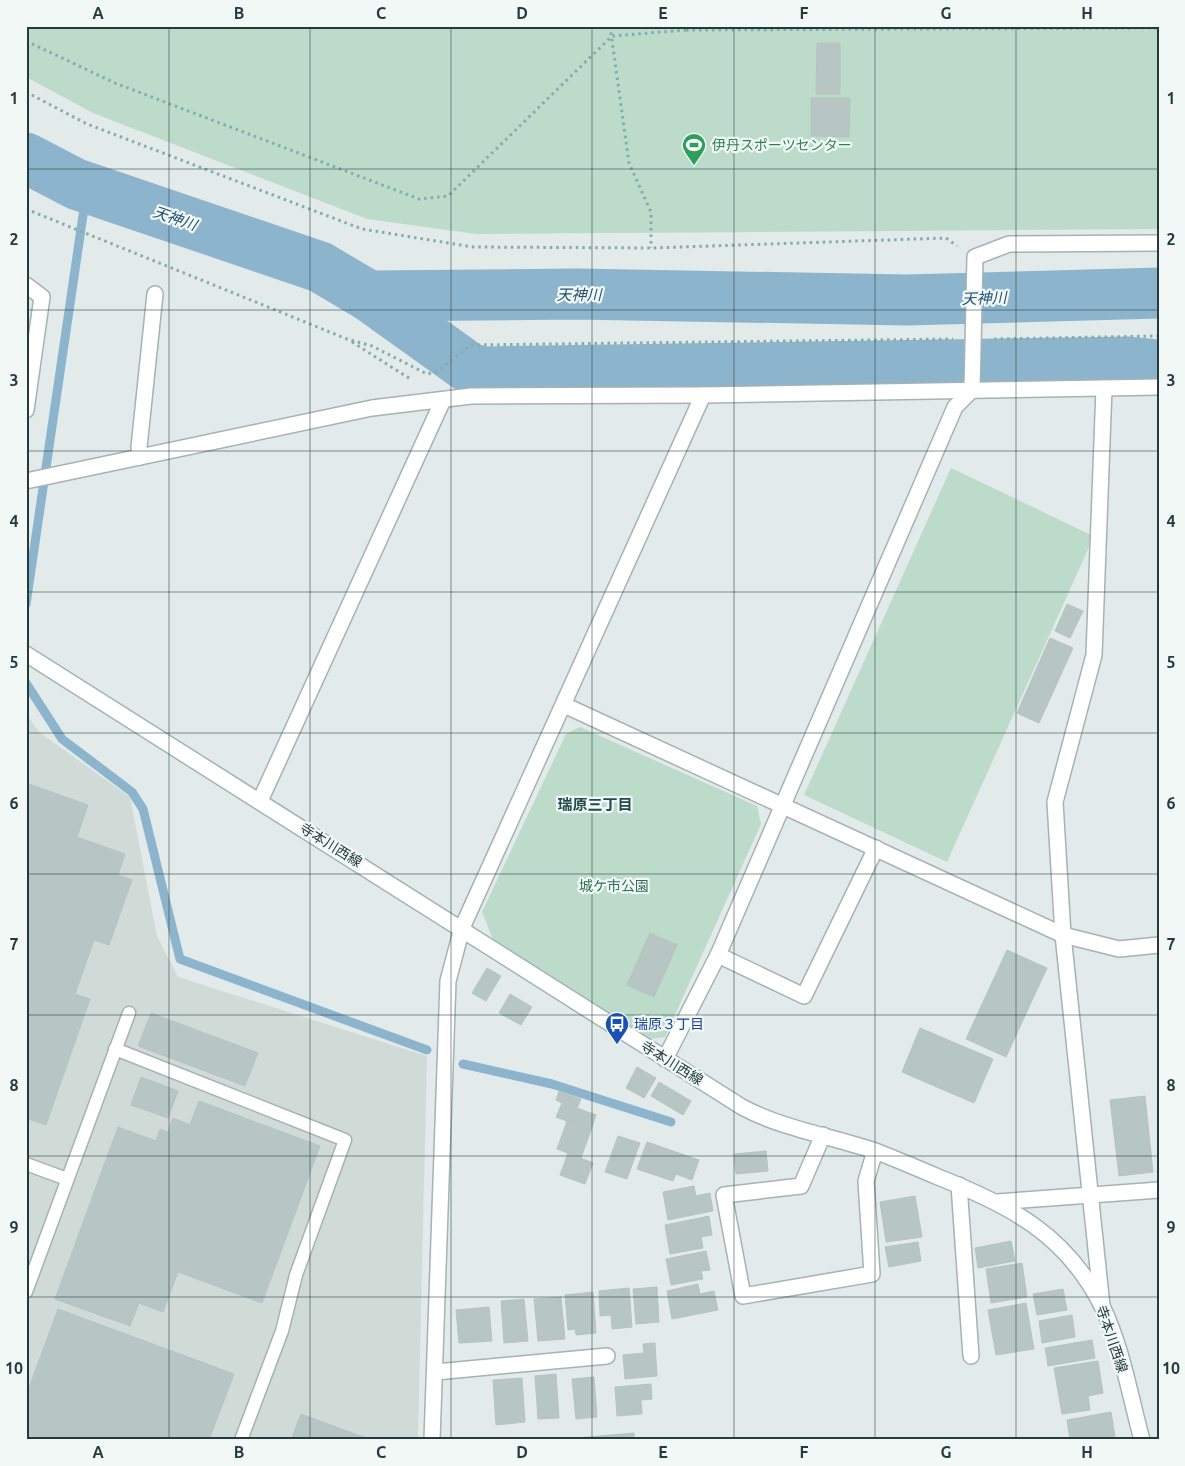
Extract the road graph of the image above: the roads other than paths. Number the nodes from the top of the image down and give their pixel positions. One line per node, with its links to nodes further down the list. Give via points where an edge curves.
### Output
1 (1159, 243): 6 (street, via 1009,244 975,257)
2 (26, 285): 9 (street, via 42,297)
3 (155, 294): 10 (street)
4 (1159, 387): 5 (street)
5 (1104, 388): 6 (street); 18 (street, via 1094,655 1055,802)
6 (972, 390): 7 (street); 15 (street, via 955,407)
7 (703, 395): 8 (street, via 472,396); 13 (street)
8 (443, 400): 10 (street, via 372,408); 14 (street)
9 (26, 410)
10 (140, 457): 11 (street)
11 (26, 481)
12 (26, 654): 14 (street, 寺本川西線)
13 (564, 705): 15 (street); 17 (street)
14 (260, 800): 17 (street, 寺本川西線)
15 (782, 805): 16 (street); 20 (street)
16 (876, 848): 18 (street); 20 (street, via 804,996)
17 (462, 928): 23 (street, 寺本川西線); 36 (street, via 448,981)
18 (1063, 935): 19 (street, via 1119,949); 30 (street)
19 (1159, 945)
20 (718, 955): 23 (street)
21 (129, 1013): 22 (lane)
22 (116, 1048): 27 (lane); 37 (lane, via 345,1140 296,1275 282,1331)
23 (665, 1059): 24 (street, 寺本川西線, via 761,1117)
24 (823, 1135): 25 (street, 寺本川西線); 25 (street, via 800,1186 724,1196 743,1296 872,1274 866,1181)
25 (875, 1151): 28 (street, 寺本川西線)
26 (26, 1164): 27 (lane)
27 (68, 1179): 32 (lane)
28 (959, 1185): 31 (street, 寺本川西線); 35 (street)
29 (1159, 1190): 30 (street)
30 (1090, 1196): 31 (street); 33 (street)
31 (997, 1202): 33 (street, 寺本川西線, via 1053,1239 1084,1274)
32 (26, 1292)
33 (1102, 1306): 39 (street, 寺本川西線, via 1117,1346)
34 (607, 1356): 36 (street)
35 (971, 1356)
36 (436, 1372): 38 (street)
37 (241, 1440)
38 (432, 1440)
39 (1142, 1440)

